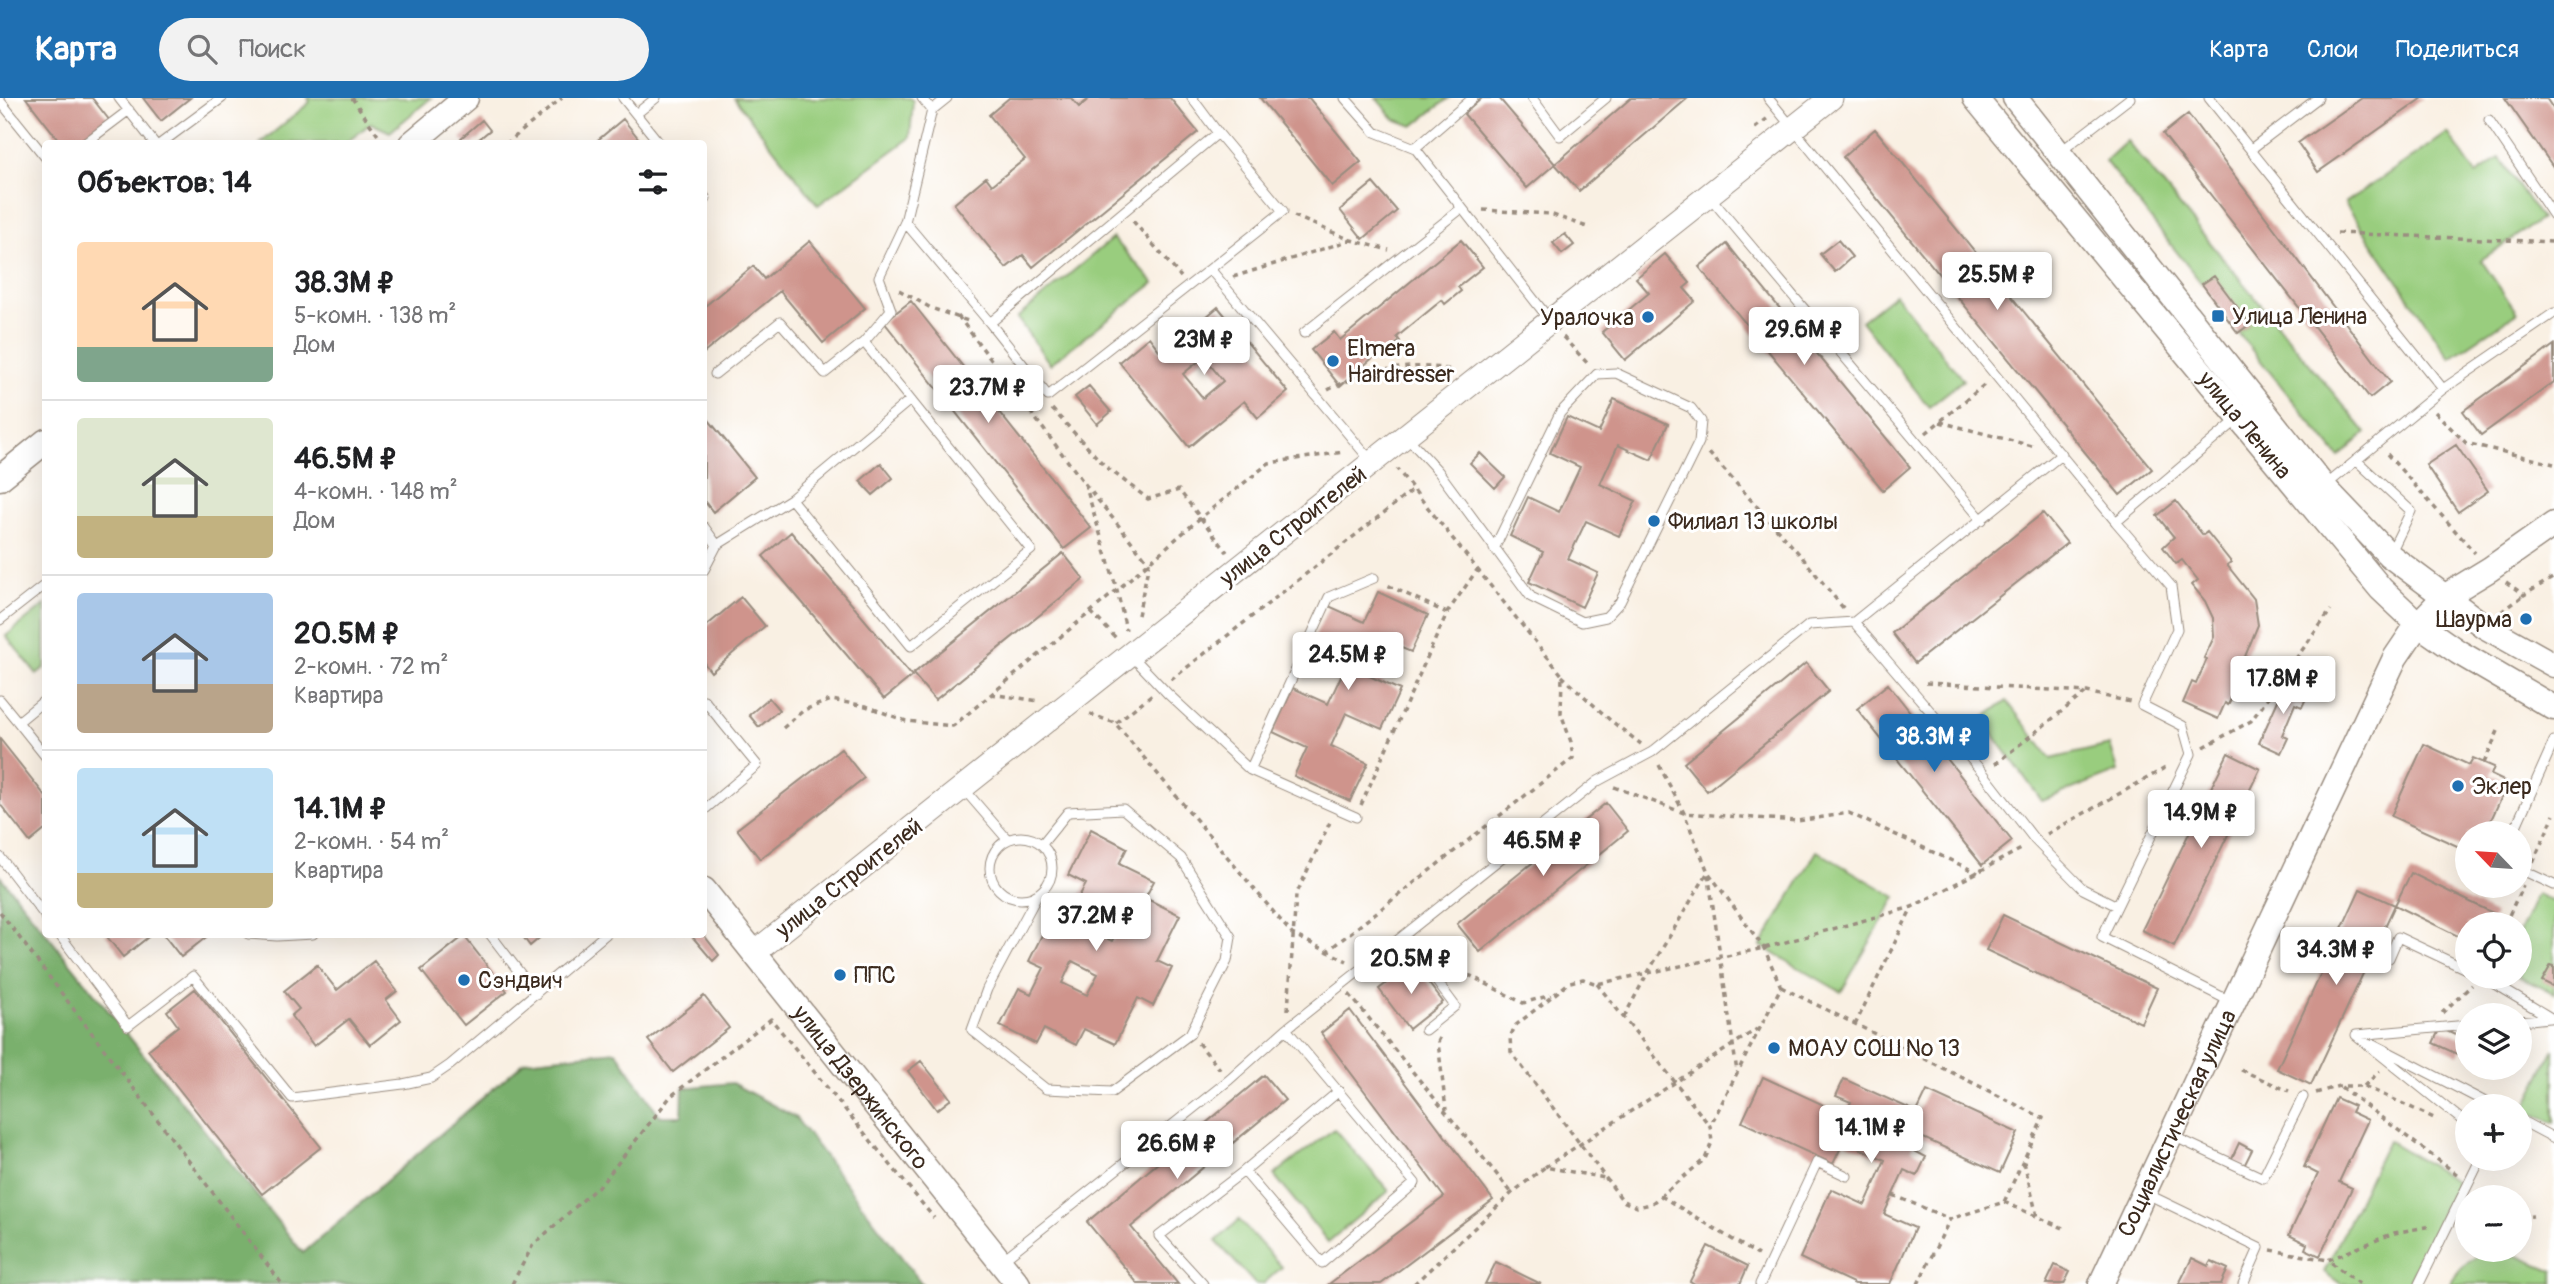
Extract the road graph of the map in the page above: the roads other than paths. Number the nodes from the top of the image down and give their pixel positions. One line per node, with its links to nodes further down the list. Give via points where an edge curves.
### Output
1 (119, 98): 21 (lane)
2 (222, 98): 29 (lane)
3 (466, 98): 30 (main road)
4 (623, 98): 23 (lane)
5 (656, 98): 23 (lane)
6 (922, 98): 22 (lane)
7 (947, 98): 22 (lane)
8 (1192, 98): 26 (lane)
9 (1345, 98): 32 (lane, via 1375,132)
10 (1473, 98): 32 (lane)
11 (1532, 98): 12 (lane, via 1560,136)
12 (1606, 98)
13 (1768, 98): 25 (lane)
14 (1832, 98): 25 (street, улица Строителей)
15 (1975, 98): 49 (main road, улица Ленина)
16 (2015, 98): 34 (main road, улица Ленина)
17 (2130, 98): 34 (lane)
18 (2210, 98): 33 (lane)
19 (2318, 98): 33 (lane)
20 (0, 101): 35 (lane)
21 (129, 110): 27 (lane); 28 (lane)
22 (932, 110): 39 (lane)
23 (636, 114): 31 (lane)
24 (2489, 120): 38 (lane)
25 (1795, 127): 36 (street, улица Строителей); 52 (lane)
26 (1217, 133): 40 (lane, via 1283,211); 42 (lane)
27 (89, 140)
28 (152, 140)
29 (165, 140)
30 (416, 140)
31 (657, 140)
32 (1415, 148): 37 (lane)
33 (2251, 149): 47 (lane)
34 (2060, 152): 56 (main road, улица Ленина)
35 (42, 153)
36 (1709, 196): 43 (street, улица Строителей); 58 (lane)
37 (1462, 208): 43 (lane); 44 (lane)
38 (2554, 216)
39 (905, 222): 42 (lane); 45 (lane, via 879,277 891,310)
40 (1210, 269): 42 (lane, via 1048,397); 53 (lane)
41 (2554, 313): 47 (lane)
42 (990, 323)
43 (1557, 328): 50 (street, улица Строителей)
44 (1304, 333)
45 (864, 342): 46 (lane, via 825,373 780,322); 48 (lane)
46 (715, 374)
47 (2443, 389): 54 (lane)
48 (910, 400): 57 (lane); 57 (lane, via 1031,550 911,646)
49 (2239, 419): 59 (lane); 71 (main road, улица Ленина, via 2381,589)
50 (1406, 435): 53 (street, улица Строителей); 63 (lane)
51 (42, 444): 55 (main road)
52 (2062, 454): 58 (lane); 59 (lane)
53 (1372, 455): 72 (street, улица Строителей)
54 (2356, 460): 56 (lane); 64 (lane, via 2411,511)
55 (0, 478)
56 (2324, 487): 64 (main road, улица Ленина)
57 (791, 499): 62 (lane)
58 (1982, 520): 70 (lane)
59 (2116, 522): 93 (lane, via 2171,586 2177,629 2142,705 2183,726 2191,754)
60 (2554, 524): 68 (main road, Социалистическая улица)
61 (707, 531): 62 (lane)
62 (717, 545): 65 (lane)
63 (1494, 549): 63 (lane, via 1560,413 1597,374 1616,373 1691,408 1702,421 1699,442 1620,602 1606,617 1582,622 1531,597)
64 (2389, 555): 68 (main road, улица Ленина)
65 (707, 564)
66 (1374, 578): 81 (lane, via 1329,597)
67 (42, 587): 69 (lane)
68 (2444, 597): 71 (main road, Социалистическая улица); 73 (main road, улица Ленина, via 2484,626)
69 (0, 620)
70 (1854, 622): 93 (lane, via 2035,840 2084,890); 95 (lane, via 1809,625 1652,752 1598,781)
71 (2418, 624): 77 (main road, улица Ленина); 104 (main road, Социалистическая улица, via 2395,657)
72 (1131, 655): 81 (lane); 82 (street, улица Строителей)
73 (2554, 665)
74 (0, 700): 78 (lane)
75 (42, 702): 78 (lane)
76 (707, 704): 83 (lane, via 757,765)
77 (2554, 708)
78 (18, 722): 80 (lane)
79 (2554, 741): 85 (lane)
80 (42, 752)
81 (1250, 770): 84 (lane)
82 (963, 788): 86 (lane); 99 (street, улица Строителей)
83 (707, 807)
84 (1356, 817)
85 (2518, 821)
86 (1007, 839): 87 (lane, via 1025,836); 92 (lane, via 992,853 989,874 1000,891 1019,900)
87 (1042, 844): 92 (lane, via 1051,860 1050,879); 92 (lane, via 1068,812 1123,809 1181,858 1231,937 1227,961 1190,1034 1112,1092 1046,1089 972,1030 987,989)
88 (0, 857): 94 (lane)
89 (2532, 875): 90 (lane)
90 (2554, 885)
91 (707, 894): 99 (main road, улица Дзержинского)
92 (1038, 894)
93 (2117, 906): 104 (lane, via 2102,937)
94 (42, 912)
95 (1403, 936): 109 (lane); 110 (lane, via 1455,1006)
96 (62, 938): 103 (lane, via 128,1026 193,976 292,1098 431,1078)
97 (493, 938): 103 (lane)
98 (601, 938): 103 (lane)
99 (754, 953): 123 (main road, улица Дзержинского)
100 (2389, 958): 101 (lane, via 2398,937)
101 (2455, 964)
102 (2503, 989): 105 (lane)
103 (536, 994)
104 (2234, 1003): 117 (main road, Социалистическая улица)
105 (2526, 1003)
106 (2532, 1007): 107 (lane, via 2551,1018)
107 (2532, 1020)
108 (2455, 1026): 111 (lane)
109 (1286, 1028): 112 (lane); 123 (lane, via 1229,1080)
110 (1424, 1030)
111 (2356, 1035): 113 (lane); 115 (lane)
112 (1339, 1091): 119 (lane); 119 (lane, via 1416,1183 1322,1264)
113 (2470, 1094)
114 (2303, 1097): 117 (lane, via 2263,1178)
115 (2455, 1115)
116 (2532, 1126): 118 (lane)
117 (2171, 1135): 122 (main road, Социалистическая улица)
118 (2554, 1138)
119 (1244, 1171): 125 (lane, via 1159,1236)
120 (2476, 1171): 129 (lane)
121 (1847, 1176): 126 (lane, via 1817,1162)
122 (2144, 1193): 127 (main road, Социалистическая улица); 128 (lane, via 2259,1248)
123 (1000, 1262): 124 (main road, улица Дзержинского)
124 (1018, 1284)
125 (1203, 1284)
126 (1760, 1284)
127 (2101, 1284)
128 (2243, 1284)
129 (2420, 1284)

